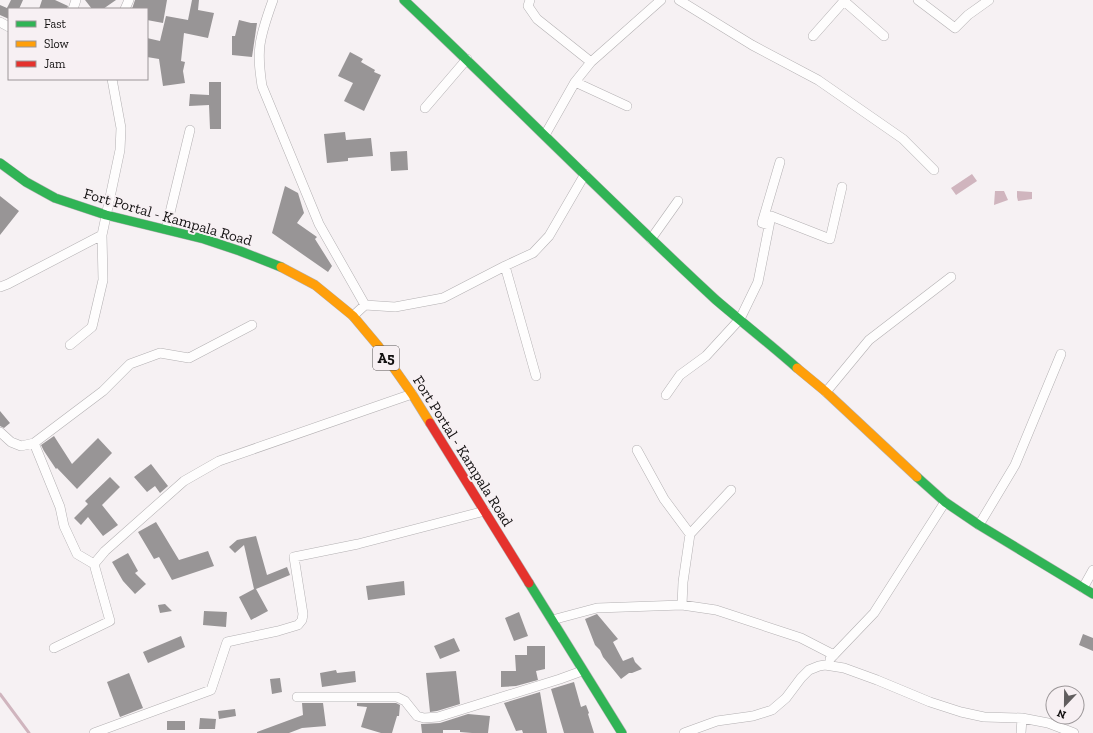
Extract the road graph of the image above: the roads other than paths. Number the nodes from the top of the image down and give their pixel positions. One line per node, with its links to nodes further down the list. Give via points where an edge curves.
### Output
1 (273, 0): 34 (street, via 260,45 262,86 319,224)
2 (404, 0): 11 (street)
3 (530, 0): 12 (street, via 528,6 537,19)
4 (661, 0): 12 (street)
5 (679, 0): 22 (street, via 752,45 818,80 903,138)
6 (844, 0): 9 (street); 10 (street)
7 (918, 0): 8 (street, via 955,28 968,14)
8 (989, 0)
9 (813, 36)
10 (884, 36)
11 (467, 59): 16 (street); 18 (street)
12 (591, 62): 14 (street)
13 (112, 80): 26 (street, via 122,128 120,150)
14 (575, 82): 15 (street); 18 (street)
15 (627, 106)
16 (425, 108)
17 (190, 130): 28 (street)
18 (545, 135): 23 (street)
19 (780, 162): 27 (street, via 762,223)
20 (0, 163): 21 (street, Fort Portal - Kampala Road / A5)
21 (4, 169): 26 (street, Fort Portal - Kampala Road / A5, via 54,198)
22 (934, 170)
23 (585, 174): 30 (street); 31 (street, via 549,236 533,253)
24 (842, 187): 27 (street, via 830,239 771,216)
25 (678, 201): 30 (street)
26 (106, 215): 28 (street, Fort Portal - Kampala Road / A5); 29 (street)
27 (769, 225): 36 (street, via 758,282)
28 (166, 230): 35 (street, Fort Portal - Kampala Road / A5, via 204,239 279,266 315,285)
29 (102, 234): 33 (street); 38 (street, via 102,280 92,327)
30 (651, 239): 36 (street)
31 (505, 266): 34 (street, via 442,298 396,307); 40 (street)
32 (951, 277): 41 (street, via 869,340)
33 (0, 286)
34 (365, 305): 35 (street)
35 (353, 316): 42 (street, Fort Portal - Kampala Road / A5, via 379,347)
36 (740, 319): 41 (street); 43 (street, via 706,356 680,375)
37 (252, 325): 45 (street, via 189,358 160,354 130,364 103,391)
38 (70, 345)
39 (1061, 354): 50 (street, via 1015,465)
40 (536, 376)
41 (826, 392): 48 (street)
42 (412, 394): 49 (street, Fort Portal - Kampala Road / A5); 52 (street, via 220,461 184,481 105,551)
43 (666, 395)
44 (0, 432): 45 (street, via 11,442 21,446)
45 (34, 443): 52 (street, via 60,507 64,526 77,554)
46 (636, 450): 51 (street, via 664,498)
47 (731, 490): 51 (street)
48 (945, 502): 50 (street); 59 (street, via 874,613)
49 (485, 511): 57 (street, Fort Portal - Kampala Road / A5); 64 (street, via 358,544 294,557 303,614 298,625 227,642 210,690)
50 (979, 524): 54 (street)
51 (690, 534): 56 (street, via 682,582)
52 (94, 564): 58 (street, via 110,621)
53 (1093, 570): 54 (street)
54 (1083, 588): 55 (street)
55 (1093, 594)
56 (682, 604): 57 (street, via 598,608); 59 (street, via 716,610 801,638)
57 (552, 620): 61 (street, Fort Portal - Kampala Road / A5)
58 (54, 648)
59 (834, 655): 60 (street)
60 (824, 665): 63 (street, via 844,668 962,712 984,717); 66 (street, via 809,670 786,698 772,710 753,716 717,721)
61 (582, 671): 62 (street, via 438,717 417,716 398,697); 65 (street, Fort Portal - Kampala Road / A5)
62 (297, 697)
63 (1022, 718): 67 (street); 68 (street, via 1048,723)
64 (94, 733)
65 (622, 733)
66 (684, 733)
67 (1021, 733)
68 (1074, 733)

